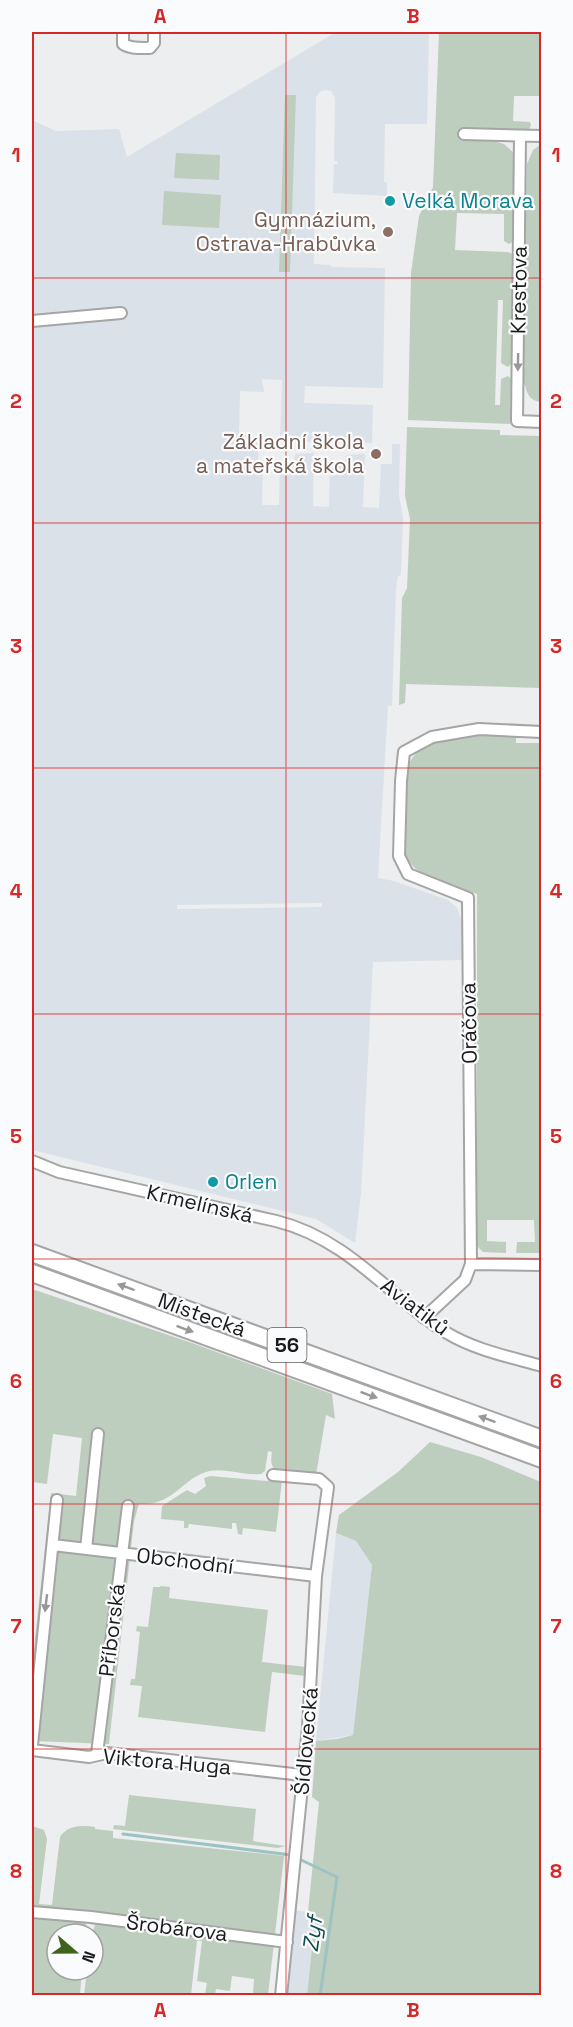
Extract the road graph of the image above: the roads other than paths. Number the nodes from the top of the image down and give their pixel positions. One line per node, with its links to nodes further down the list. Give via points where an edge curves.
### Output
1 (123, 32): 2 (street, via 123,44 127,47 150,48)
2 (154, 32)
3 (464, 134): 4 (street)
4 (520, 136): 5 (street); 8 (street, Krestova, one-way to 8, via 517,420)
5 (542, 136)
6 (121, 313): 7 (street)
7 (32, 321)
8 (542, 422)
9 (542, 732): 12 (street, Oráčova, via 479,729 432,737 404,752 400,781 399,856 408,874 468,898)
10 (32, 1161): 13 (street, Krmelínská, via 59,1173 294,1226 316,1234)
11 (32, 1252): 19 (highway, Místecká / 56, one-way to 11)
12 (471, 1264): 14 (street); 16 (street, via 465,1280)
13 (360, 1265): 16 (street, Aviatiků)
14 (542, 1265)
15 (32, 1274): 20 (highway, Místecká / 56, one-way to 20)
16 (424, 1318): 17 (street, Aviatiků, via 467,1343)
17 (542, 1366)
18 (98, 1434): 25 (street)
19 (542, 1439)
20 (542, 1459)
21 (273, 1475): 27 (street, Šídlovecká, via 319,1479 328,1487)
22 (57, 1500): 24 (street)
23 (128, 1506): 26 (street, Příborská)
24 (53, 1545): 25 (street, Obchodní); 28 (street, one-way to 28)
25 (86, 1549): 26 (street, Obchodní)
26 (122, 1553): 27 (street, Obchodní); 31 (street, Příborská)
27 (316, 1576): 32 (street, Šídlovecká)
28 (36, 1650): 29 (street)
29 (32, 1745)
30 (32, 1750): 31 (street, Viktora Huga, via 89,1757)
31 (97, 1754): 32 (street, Viktora Huga)
32 (302, 1775): 34 (street, Šídlovecká)
33 (32, 1912): 34 (street, Šrobárova)
34 (287, 1942): 35 (street, Šídlovecká)
35 (281, 1995)

